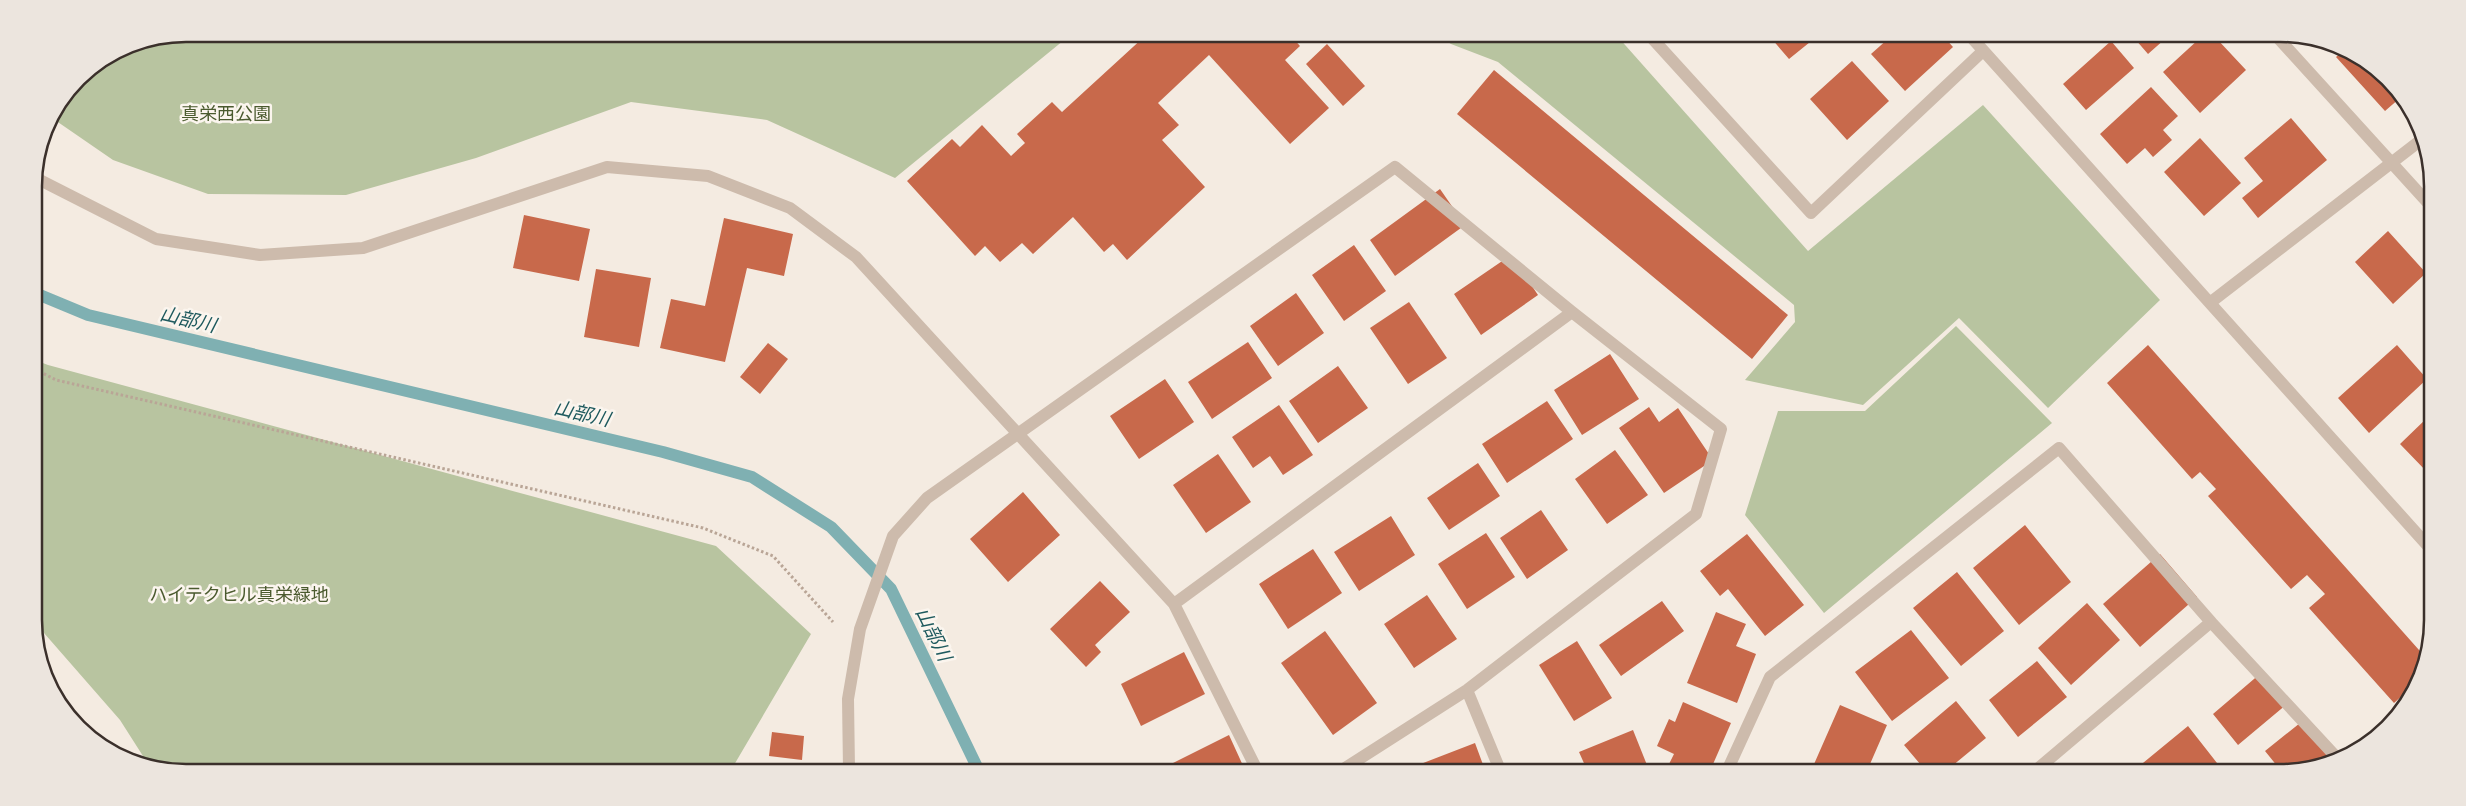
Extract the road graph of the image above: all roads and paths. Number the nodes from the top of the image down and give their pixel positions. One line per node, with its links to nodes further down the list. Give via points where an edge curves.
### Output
1 (1656, 43): 4 (street, via 1811,213)
2 (1976, 43): 4 (street)
3 (2283, 43): 6 (street)
4 (1983, 51): 9 (street)
5 (2417, 143): 6 (street)
6 (2392, 162): 8 (street); 9 (street)
7 (43, 181): 12 (street, via 156,238 260,255 363,248 607,167 708,176 790,208 856,257)
8 (2424, 198)
9 (2211, 302): 13 (street)
10 (1572, 312): 12 (street, via 1395,167); 14 (street); 17 (street, via 1721,429 1696,514)
11 (43, 373): 16 (path, via 56,380 703,528 773,556)
12 (1019, 434): 14 (street); 16 (street, via 927,498 893,536 860,629)
13 (2424, 542)
14 (1174, 604): 19 (street)
15 (2212, 622): 18 (street); 22 (street, via 2059,448 1770,677); 23 (street)
16 (857, 649): 24 (street, via 848,699)
17 (1467, 690): 20 (street); 21 (street)
18 (2333, 753)
19 (1254, 763)
20 (1352, 763)
21 (1497, 763)
22 (1731, 763)
23 (2044, 763)
24 (849, 764)

